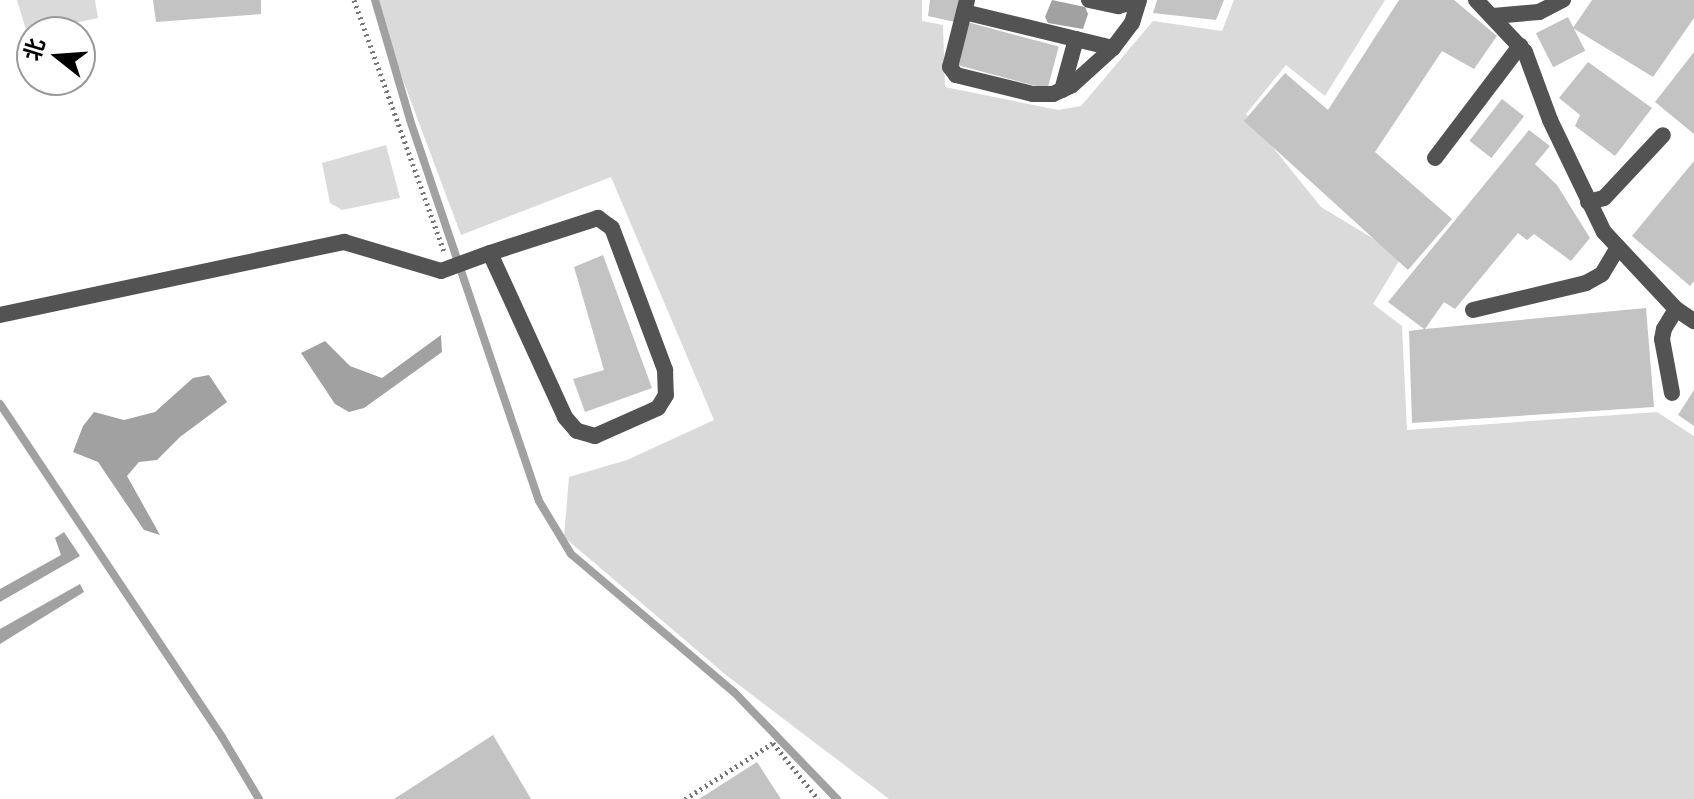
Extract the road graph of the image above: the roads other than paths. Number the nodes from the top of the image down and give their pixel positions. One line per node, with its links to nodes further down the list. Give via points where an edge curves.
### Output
1 (1089, 0): 2 (street, via 1118,6)
2 (1138, 0): 9 (street, via 1132,23)
3 (1476, 0): 6 (street)
4 (1563, 0): 6 (street, via 1539,12)
5 (966, 6): 7 (street); 10 (street, via 950,67 956,75 1033,94)
6 (1493, 16): 8 (street)
7 (1076, 39): 9 (street); 10 (street)
8 (1520, 46): 12 (street); 13 (street)
9 (1113, 48): 10 (street)
10 (1062, 90)
11 (1663, 135): 13 (street, via 1604,198)
12 (1435, 158)
13 (1588, 202): 14 (street)
14 (1618, 247): 16 (street); 17 (street, via 1602,274 1586,283)
15 (490, 253): 15 (street, via 565,417 577,431 595,436 658,408 666,395 665,370 612,228 598,218); 18 (street, via 441,271 344,242)
16 (1676, 309): 19 (street); 20 (street, via 1662,339)
17 (1473, 310)
18 (0, 315)
19 (1694, 321)
20 (1672, 393)

